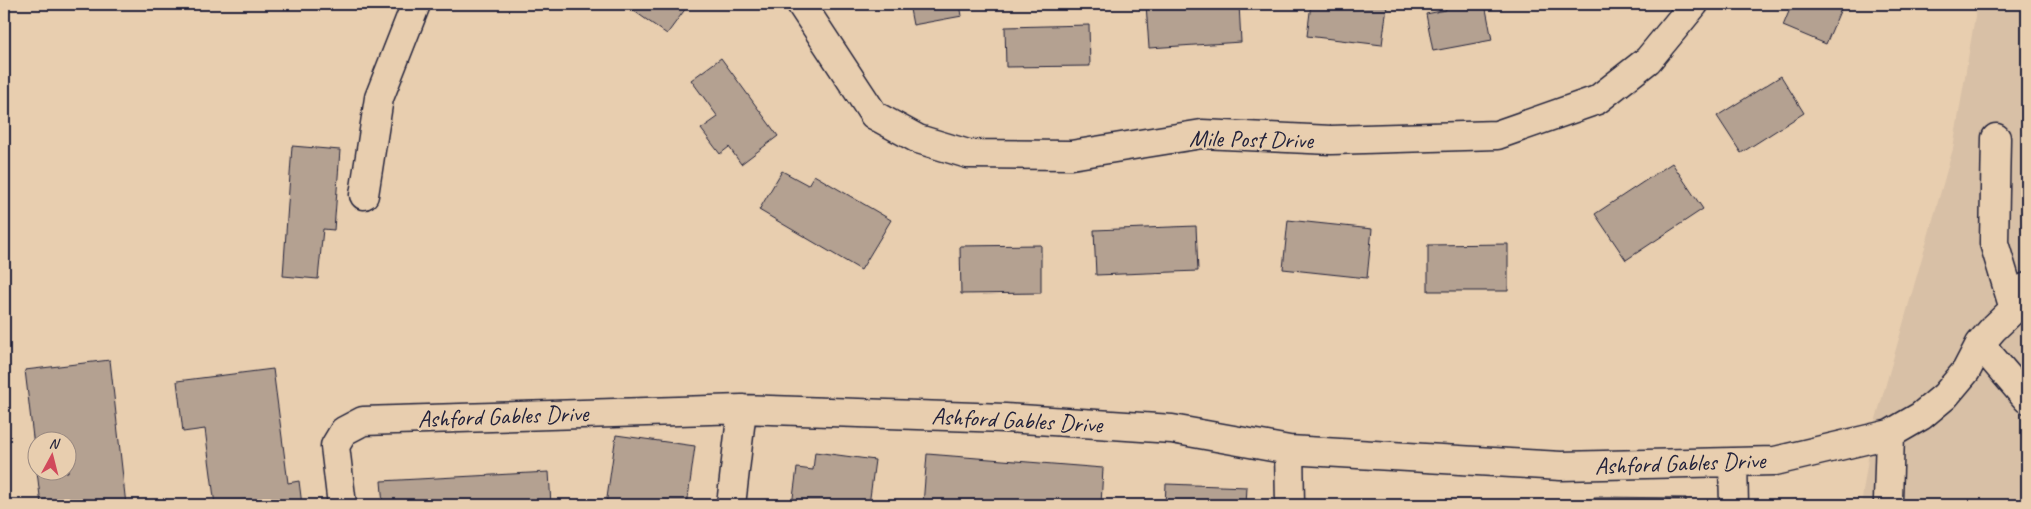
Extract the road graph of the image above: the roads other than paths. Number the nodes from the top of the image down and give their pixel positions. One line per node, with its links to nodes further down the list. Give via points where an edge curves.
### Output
1 (416, 4): 5 (street, via 379,98)
2 (801, 4): 3 (street, Mile Post Drive, via 874,116 918,139 968,154 1071,155 1202,134 1331,140 1496,135 1597,100 1648,60)
3 (1694, 4)
4 (1996, 138): 6 (street, via 1994,243)
5 (364, 195)
6 (2023, 302): 7 (street, Ashford Gables Drive)
7 (1980, 344): 8 (street); 10 (street, Ashford Gables Drive, via 1966,371 1945,396 1921,416)
8 (2027, 399)
9 (742, 409): 11 (street, Ashford Gables Drive, via 1005,418 1172,429); 14 (street, Ashford Gables Drive, via 363,421 344,431 335,446); 15 (street)
10 (1890, 434): 12 (street, Ashford Gables Drive, via 1775,461); 13 (street)
11 (1289, 450): 12 (street, Ashford Gables Drive, via 1561,466); 16 (street)
12 (1733, 462): 17 (street)
13 (1888, 500)
14 (342, 505)
15 (731, 505)
16 (1290, 505)
17 (1734, 505)

